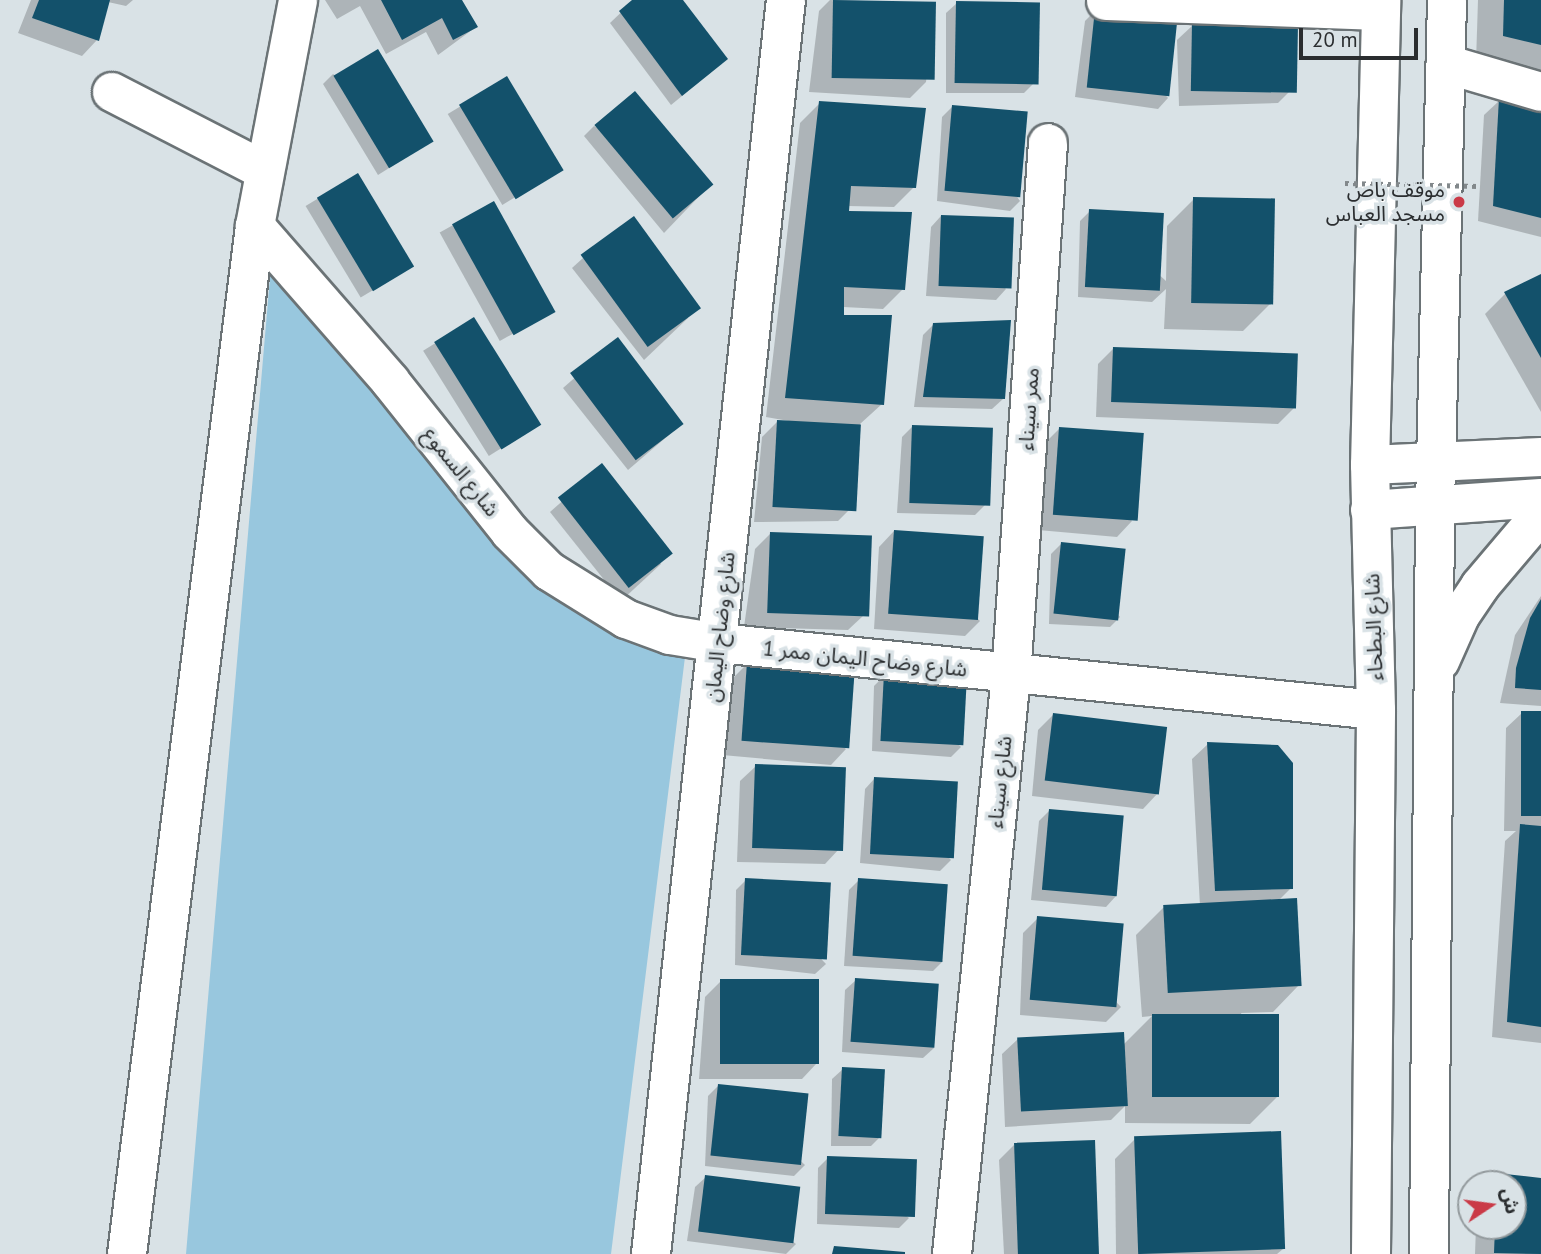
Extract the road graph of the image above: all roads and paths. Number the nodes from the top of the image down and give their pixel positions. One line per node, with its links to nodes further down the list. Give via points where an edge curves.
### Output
1 (298, 0): 10 (street)
2 (786, 0): 21 (street, شارع وضاح اليمان)
3 (1447, 0): 6 (street)
4 (1107, 1): 5 (street)
5 (1381, 5): 16 (street, شارع البطحاء)
6 (1446, 64): 8 (street); 15 (street)
7 (112, 92): 10 (street)
8 (1541, 92)
9 (1048, 143): 22 (street, ممر سيناء)
10 (263, 170): 13 (street)
11 (1345, 183): 12 (path, bridge)
12 (1478, 186)
13 (255, 226): 21 (street, شارع السموع, via 390,381 471,487 549,571 626,619 670,635); 25 (street)
14 (1541, 457): 15 (street)
15 (1437, 463): 16 (street); 18 (street)
16 (1370, 465): 19 (street, شارع البطحاء)
17 (1541, 498): 18 (street)
18 (1435, 506): 19 (street); 23 (street)
19 (1370, 510): 24 (street, شارع البطحاء)
20 (1541, 514): 23 (street, via 1510,545 1460,616)
21 (719, 643): 22 (street, شارع وضاح اليمان ممر 1); 26 (street, شارع وضاح اليمان)
22 (1011, 676): 24 (street); 27 (street, شارع سيناء)
23 (1433, 680): 29 (street)
24 (1377, 710): 28 (street, شارع البطحاء)
25 (127, 1254)
26 (651, 1254)
27 (952, 1254)
28 (1371, 1254)
29 (1429, 1254)

